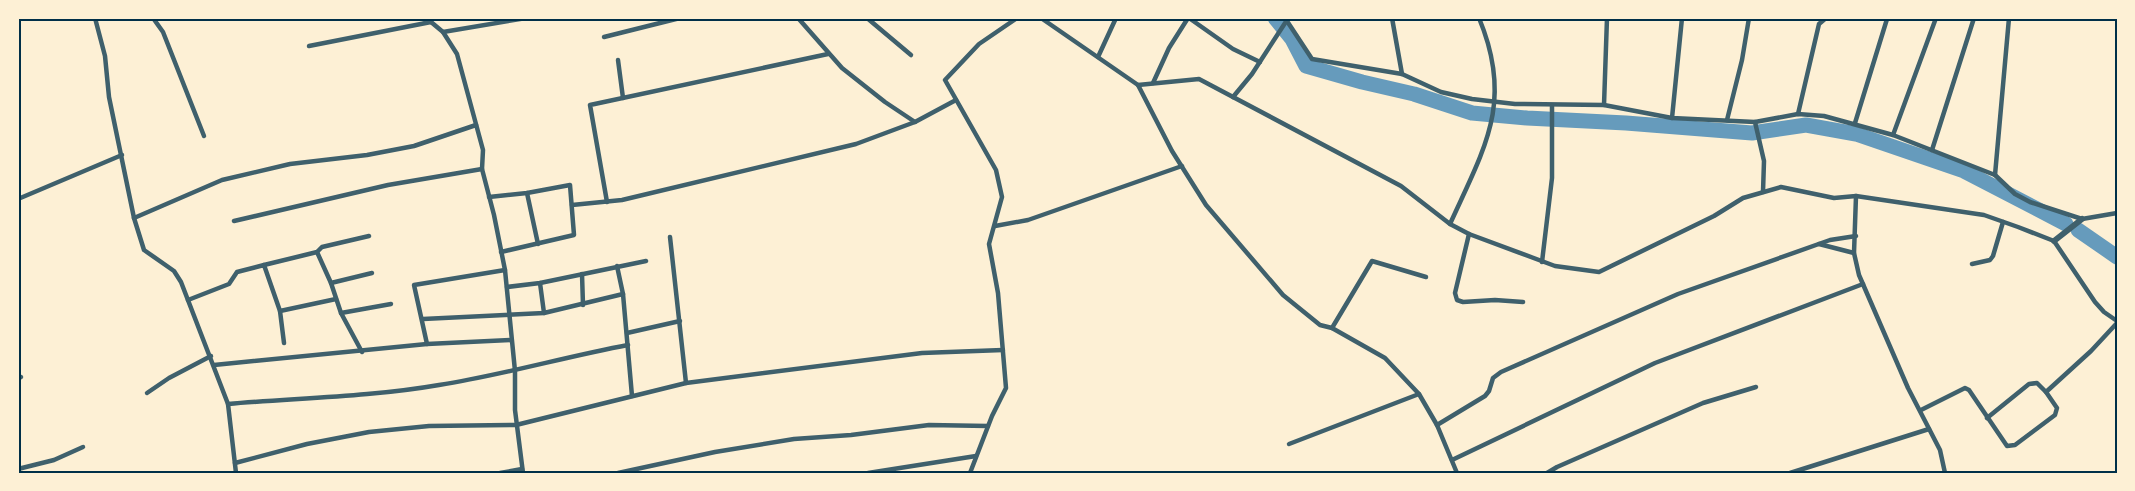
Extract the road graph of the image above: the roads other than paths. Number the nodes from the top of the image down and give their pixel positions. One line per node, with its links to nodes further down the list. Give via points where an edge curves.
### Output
1 (95, 18): 53 (street)
2 (153, 18): 51 (street, via 163,32)
3 (420, 18): 24 (street)
4 (526, 18): 26 (street)
5 (680, 18): 27 (street)
6 (798, 18): 29 (street)
7 (867, 18): 25 (street)
8 (878, 18): 25 (street)
9 (1017, 18): 39 (street, via 979,44 945,80)
10 (1041, 18): 31 (street)
11 (1116, 18): 31 (street)
12 (1189, 18): 33 (street, via 1233,49); 35 (street)
13 (1392, 18): 34 (street)
14 (1479, 18): 40 (street, via 1496,84)
15 (1607, 18): 41 (street)
16 (1682, 18): 44 (street)
17 (1749, 18): 45 (street)
18 (1826, 18): 43 (street, via 1817,30)
19 (1889, 18): 48 (street)
20 (1936, 18): 50 (street)
21 (1974, 18): 52 (street)
22 (2009, 18): 56 (street)
23 (1286, 19): 33 (street); 34 (street, via 1312,59)
24 (430, 20): 26 (street); 28 (street)
25 (873, 23): 30 (street)
26 (443, 32): 49 (street, via 457,54)
27 (604, 37)
28 (309, 46)
29 (828, 54): 38 (street); 46 (street)
30 (911, 55)
31 (1098, 57): 36 (street)
32 (618, 60): 38 (street)
33 (1260, 62): 37 (street)
34 (1402, 74): 40 (street, via 1441,92)
35 (1153, 83): 36 (street); 37 (street, via 1199,79)
36 (1138, 85): 54 (street)
37 (1233, 97): 69 (street, via 1401,186)
38 (623, 98): 62 (street, via 590,105)
39 (956, 100): 46 (street); 70 (street, via 996,170 1002,197)
40 (1494, 100): 42 (street); 69 (street, via 1489,135)
41 (1604, 105): 42 (street); 44 (street)
42 (1552, 106): 82 (street, via 1552,178)
43 (1798, 114): 47 (street); 48 (street)
44 (1672, 118): 45 (street)
45 (1727, 120): 47 (street)
46 (915, 122): 62 (street, via 856,144)
47 (1755, 122): 57 (street, via 1764,161)
48 (1855, 123): 50 (street)
49 (476, 125): 55 (street, via 483,150); 65 (street, via 414,146 290,164 222,180)
50 (1893, 135): 52 (street)
51 (204, 136)
52 (1932, 150): 56 (street)
53 (122, 155): 61 (street); 65 (street)
54 (1182, 166): 70 (street, via 1028,220); 107 (street, via 1206,205 1283,295 1320,325)
55 (482, 169): 60 (street); 67 (street, via 388,185)
56 (1995, 175): 66 (street, via 2030,202)
57 (1763, 192): 59 (street, via 1781,187 1834,198); 82 (street, via 1743,198 1599,272)
58 (527, 193): 60 (street); 63 (street, via 570,185); 76 (street)
59 (1856, 196): 68 (street, via 1984,215); 73 (street)
60 (489, 197): 79 (street)
61 (18, 199)
62 (607, 202): 63 (street)
63 (572, 205): 76 (street, via 574,235)
64 (2117, 213): 66 (street)
65 (134, 218): 96 (street, via 144,250 174,271)
66 (2082, 219): 75 (street)
67 (234, 221)
68 (2003, 222): 75 (street); 83 (street, via 1990,260)
69 (1450, 224): 71 (street)
70 (995, 226): 113 (street, via 989,244)
71 (1469, 234): 82 (street); 97 (street, via 1455,293 1457,300)
72 (369, 236): 78 (street, via 322,247)
73 (1856, 236): 77 (street); 80 (street)
74 (670, 237): 105 (street)
75 (2054, 241): 106 (street, via 2095,302)
76 (538, 244): 79 (street)
77 (1819, 244): 80 (street); 128 (street, via 1678,294 1501,372 1493,378 1485,396)
78 (317, 252): 84 (street); 90 (street)
79 (501, 252): 86 (street)
80 (1854, 253): 92 (street)
81 (646, 261): 85 (street)
82 (1542, 262)
83 (1972, 264)
84 (264, 265): 96 (street, via 237,272 229,284); 100 (street)
85 (617, 266): 88 (street); 94 (street)
86 (505, 270): 93 (street); 104 (street, via 414,285)
87 (372, 273): 90 (street)
88 (582, 274): 91 (street); 99 (street)
89 (1426, 277): 107 (street, via 1372,261)
90 (331, 283): 95 (street)
91 (540, 284): 93 (street); 102 (street)
92 (1863, 284): 125 (street); 134 (street, via 1655,363)
93 (507, 287): 103 (street)
94 (623, 294): 99 (street); 108 (street)
95 (336, 299): 100 (street); 101 (street)
96 (188, 300): 115 (street)
97 (1523, 302)
98 (391, 304): 101 (street)
99 (583, 305): 102 (street)
100 (280, 311): 110 (street)
101 (341, 313): 114 (street)
102 (544, 313): 103 (street)
103 (508, 315): 104 (street); 109 (street)
104 (423, 319): 111 (street)
105 (680, 321): 108 (street); 118 (street)
106 (2117, 322): 120 (street)
107 (1332, 328): 122 (street, via 1385,358)
108 (627, 333): 112 (street)
109 (512, 340): 111 (street); 117 (street)
110 (284, 344)
111 (427, 344): 114 (street)
112 (628, 345): 117 (street); 123 (street)
113 (1003, 350): 118 (street, via 922,353); 129 (street, via 1006,388)
114 (362, 352): 116 (street)
115 (211, 356): 116 (street); 121 (street)
116 (214, 365): 124 (street)
117 (515, 371): 124 (street, via 438,386); 127 (street)
118 (686, 383): 123 (street)
119 (1756, 387): 144 (street, via 1703,403)
120 (2046, 392): 126 (street, via 2037,383 2030,384); 126 (street, via 2057,408 2055,415 2015,446 2007,446)
121 (147, 393)
122 (1419, 394): 128 (street); 131 (street)
123 (632, 396): 127 (street)
124 (228, 404): 135 (street)
125 (1921, 410): 126 (street, via 1965,388); 130 (street)
126 (1988, 418)
127 (516, 425): 135 (street, via 429,426 369,432); 137 (street)
128 (1437, 425): 134 (street)
129 (988, 426): 133 (street); 140 (street, via 929,425 794,439)
130 (1929, 429): 145 (street); 146 (street, via 1940,450)
131 (1289, 444)
132 (83, 447): 136 (street, via 54,460)
133 (976, 456): 141 (street); 142 (street)
134 (1452, 460): 143 (street)
135 (236, 463): 138 (street)
136 (18, 469)
137 (523, 471): 139 (street)
138 (236, 473)
139 (500, 473)
140 (618, 473)
141 (868, 473)
142 (970, 473)
143 (1457, 473)
144 (1547, 473)
145 (1790, 473)
146 (1945, 473)

